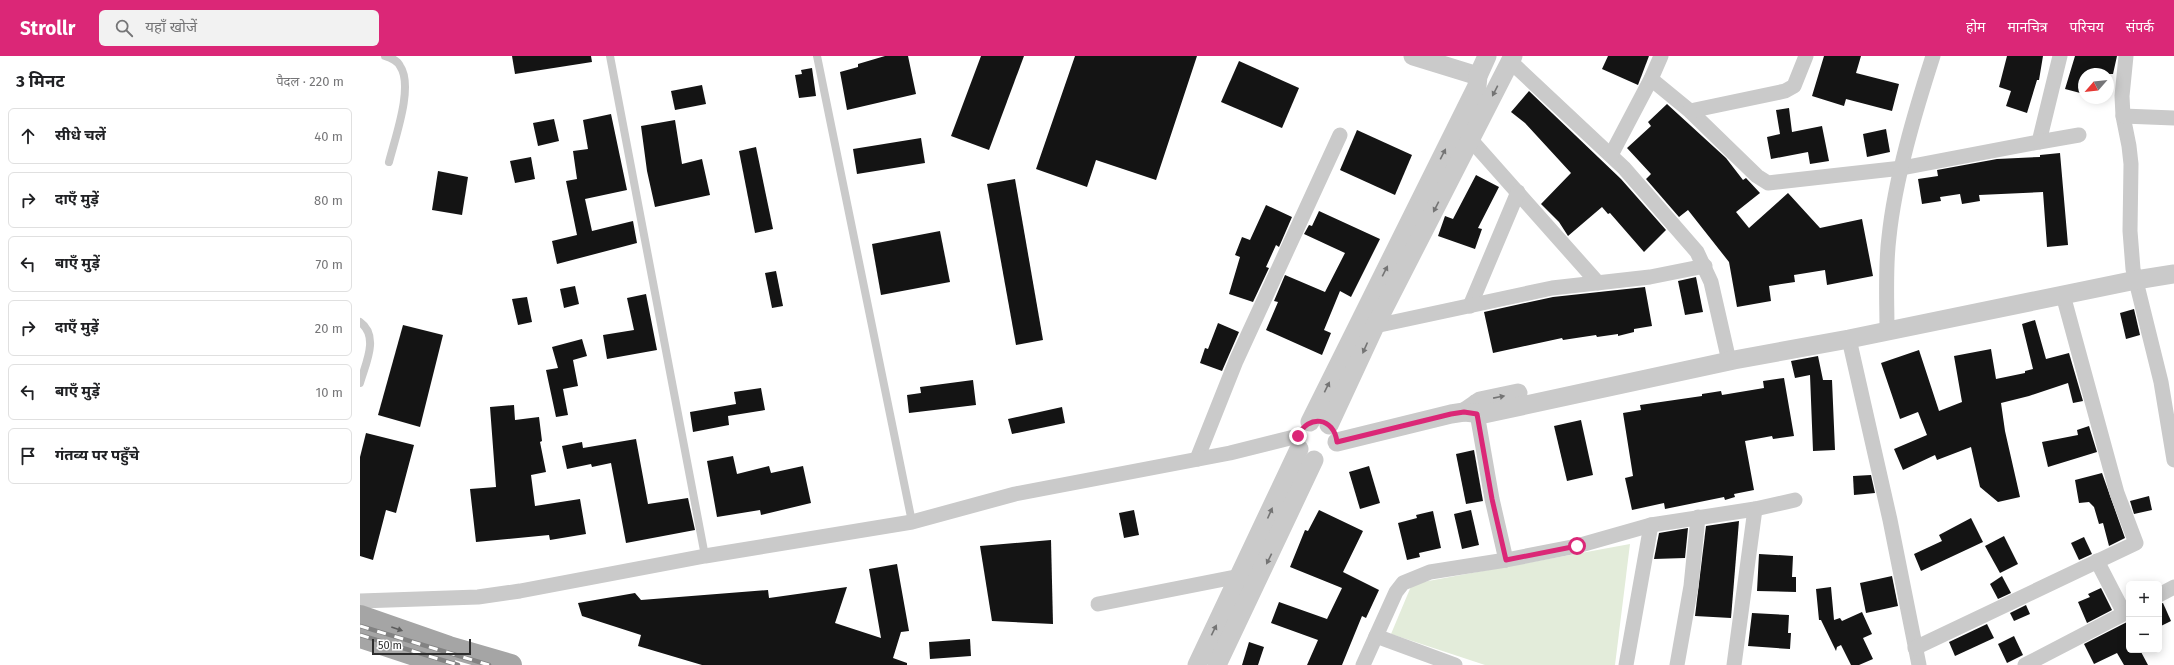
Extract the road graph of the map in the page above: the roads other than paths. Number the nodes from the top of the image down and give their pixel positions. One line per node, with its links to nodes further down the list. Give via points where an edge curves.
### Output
1 (385, 56): 22 (lane, via 400,66 406,86)
2 (610, 56): 51 (lane)
3 (817, 56): 49 (lane)
4 (1413, 56): 12 (street)
5 (1487, 56): 12 (street)
6 (1661, 56): 13 (street)
7 (1806, 56): 14 (street, via 1794,86)
8 (1933, 56): 23 (street)
9 (2060, 56): 20 (street)
10 (2126, 56): 15 (street)
11 (1512, 59): 19 (street, one-way to 19); 21 (street)
12 (1478, 76): 39 (street, one-way to 12, via 1478,86)
13 (1651, 79): 14 (street); 21 (street)
14 (1690, 112): 23 (street, via 1757,176 1768,183)
15 (2123, 116): 16 (street); 28 (street, via 2131,164 2130,231)
16 (2174, 118)
17 (2079, 135): 20 (street)
18 (1340, 136): 43 (street, via 1236,361)
19 (1471, 140): 24 (street); 33 (street, one-way to 33)
20 (2039, 142): 23 (street)
21 (1611, 155): 26 (street, via 1697,252)
22 (389, 162)
23 (1902, 168): 34 (street, via 1888,238)
24 (1518, 192): 29 (street); 31 (street)
25 (2174, 264): 28 (street)
26 (1705, 266): 29 (street, via 1650,277); 36 (street, via 1712,282)
27 (2174, 274): 28 (street)
28 (2135, 275): 30 (street); 34 (street); 45 (street, via 2162,382)
29 (1598, 283): 31 (street, via 1552,288)
30 (2063, 295): 34 (street); 53 (street, via 2117,493 2136,543)
31 (1470, 306): 33 (street)
32 (360, 322): 37 (lane, via 368,329 370,350)
33 (1375, 326): 40 (street, one-way to 40)
34 (1887, 326): 35 (street); 36 (street)
35 (1849, 340): 36 (street); 64 (street, via 1868,417)
36 (1727, 355): 38 (street)
37 (360, 383)
38 (1472, 409): 41 (street); 52 (street)
39 (1310, 422): 40 (street); 42 (street, via 1304,426)
40 (1329, 425): 41 (street, via 1335,432)
41 (1337, 442): 44 (street, via 1327,458)
42 (1298, 443): 43 (street, via 1268,445); 44 (street, via 1303,455); 54 (street, one-way to 42)
43 (1197, 459): 49 (street, via 1015,494)
44 (1314, 460): 68 (street, one-way to 68)
45 (2174, 460)
46 (1795, 500): 47 (street)
47 (1755, 509): 48 (street); 73 (street)
48 (1698, 518): 50 (street); 72 (street, via 1691,586)
49 (912, 522): 51 (street)
50 (1651, 525): 52 (street, via 1577,546); 71 (street)
51 (705, 556): 57 (street, via 478,597)
52 (1506, 560): 62 (street, via 1430,572 1403,583 1396,592)
53 (2097, 561): 59 (street); 64 (street)
54 (1240, 576): 58 (street); 67 (street, one-way to 54)
55 (2174, 587): 56 (street)
56 (2162, 593)
57 (360, 601)
58 (1098, 604)
59 (2126, 610)
60 (2126, 613): 75 (street)
61 (360, 616): 66 (main road, one-way to 66, via 449,647)
62 (1376, 636): 69 (street); 70 (street)
63 (360, 637): 65 (main road)
64 (1915, 648): 74 (street)
65 (445, 665)
66 (511, 665)
67 (1197, 665)
68 (1217, 665)
69 (1363, 665)
70 (1455, 665)
71 (1626, 665)
72 (1677, 665)
73 (1734, 665)
74 (1919, 665)
75 (2025, 665)

